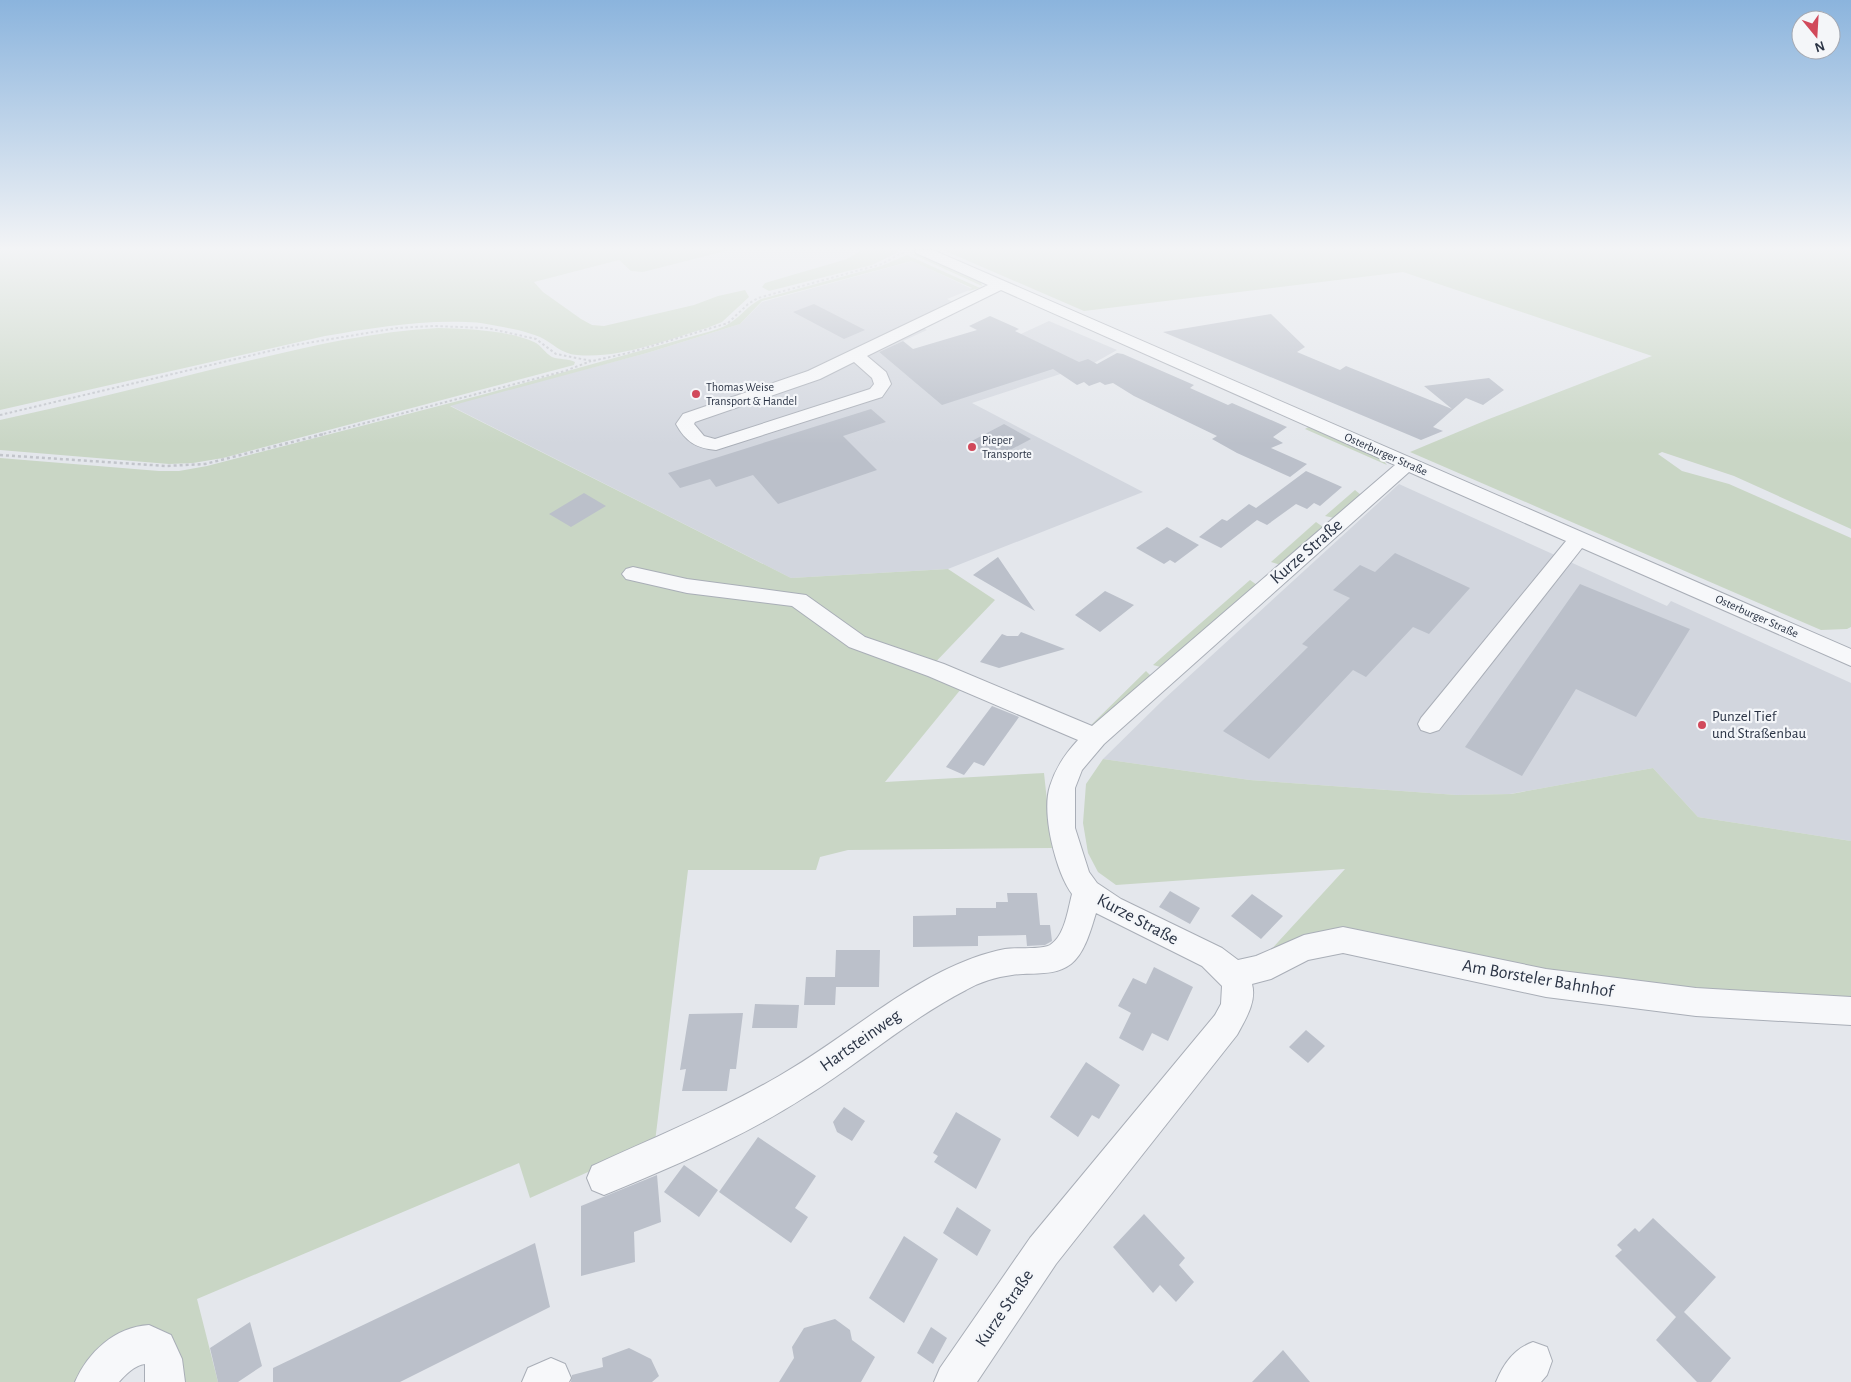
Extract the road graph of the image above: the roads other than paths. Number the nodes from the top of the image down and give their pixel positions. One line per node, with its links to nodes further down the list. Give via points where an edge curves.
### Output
1 (941, 314): 3 (street)
2 (1068, 314): 4 (street, Osterburger Straße)
3 (857, 356): 3 (street, via 880,376 883,384 876,393 716,445 692,438 685,424 690,418 785,386)
4 (1408, 463): 5 (street, Osterburger Straße); 9 (street, Kurze Straße)
5 (1580, 538): 7 (street, Osterburger Straße); 8 (street)
6 (633, 574): 9 (street, via 687,586 798,600 857,642 936,670)
7 (1850, 655)
8 (1430, 724)
9 (1095, 737): 10 (street, Kurze Straße, via 1071,765 1062,788 1062,828 1076,877)
10 (1087, 892): 11 (street, Kurze Straße, via 1111,908 1212,957); 13 (street, Hartsteinweg, via 1069,947 1060,955 1046,960 1015,961 985,967 954,980 756,1108)
11 (1233, 975): 12 (street, Am Borsteler Bahnhof, via 1260,969 1304,948 1343,940 1546,983 1696,1002); 16 (street, Kurze Straße, via 1239,989 1237,1006 1226,1025 1043,1251)
12 (1851, 1011)
13 (604, 1178)
14 (95, 1382): 15 (street, via 108,1363 122,1352 149,1344 158,1349 163,1359)
15 (165, 1382)
16 (954, 1382)

